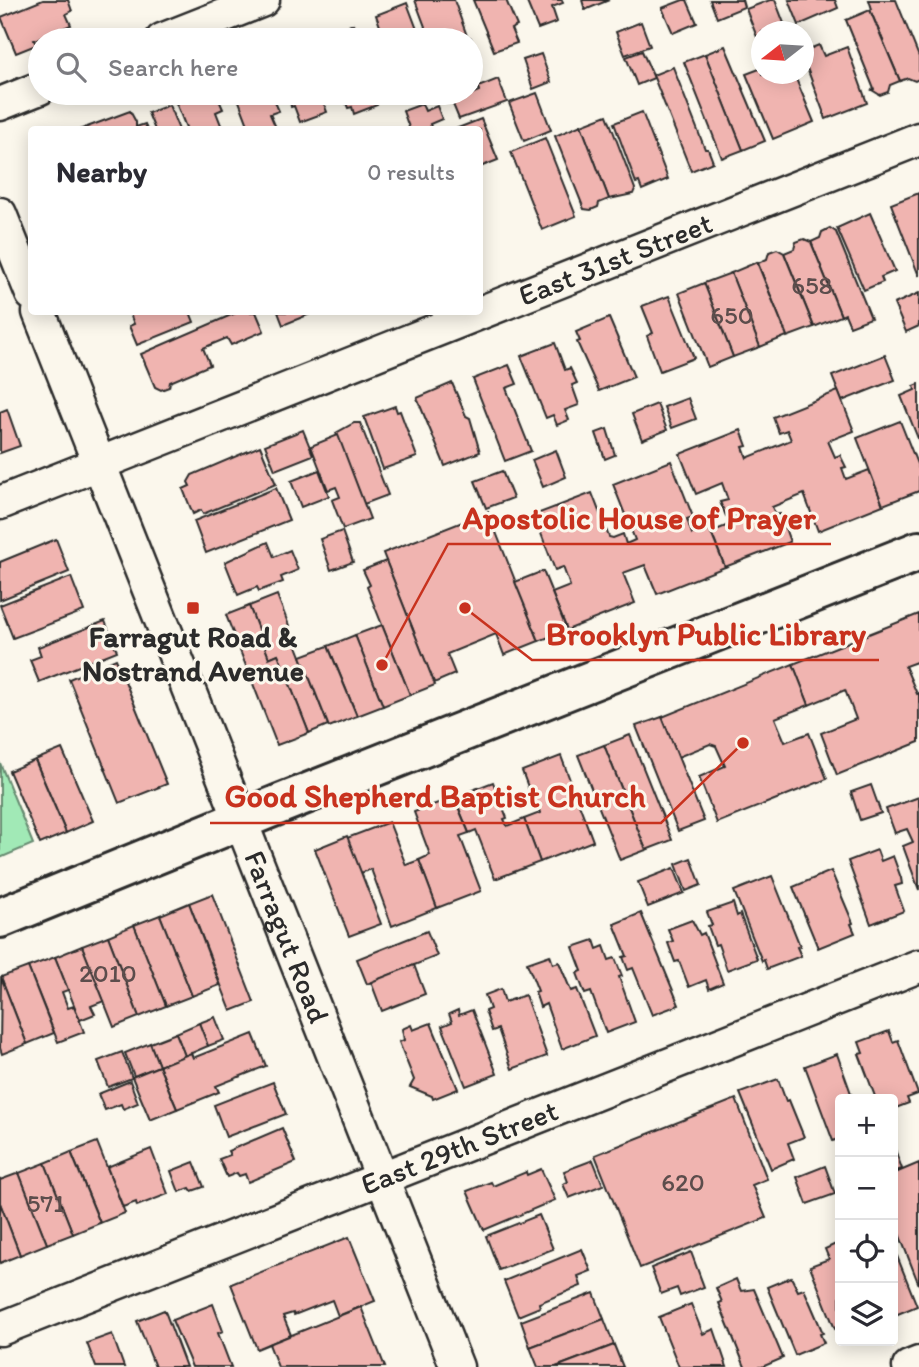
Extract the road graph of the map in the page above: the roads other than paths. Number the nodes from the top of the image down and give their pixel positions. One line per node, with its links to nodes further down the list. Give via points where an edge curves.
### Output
1 (263, 0): 2 (street)
2 (192, 28)
3 (28, 93): 4 (street)
4 (0, 104)
5 (919, 138): 8 (street, East 31st Street)
6 (0, 214): 7 (street)
7 (28, 284)
8 (483, 311)
9 (39, 315): 11 (street, Farragut Road)
10 (472, 315): 11 (street, East 31st Street)
11 (99, 463): 12 (street, East 31st Street); 14 (street, Farragut Road)
12 (0, 503)
13 (919, 551): 14 (main road)
14 (241, 820): 15 (main road); 17 (street, Farragut Road)
15 (0, 918)
16 (919, 966): 17 (street, East 29th Street)
17 (382, 1178): 18 (street, East 29th Street); 20 (street, Farragut Road)
18 (0, 1329)
19 (919, 1363): 21 (street)
20 (457, 1367)
21 (909, 1367)

